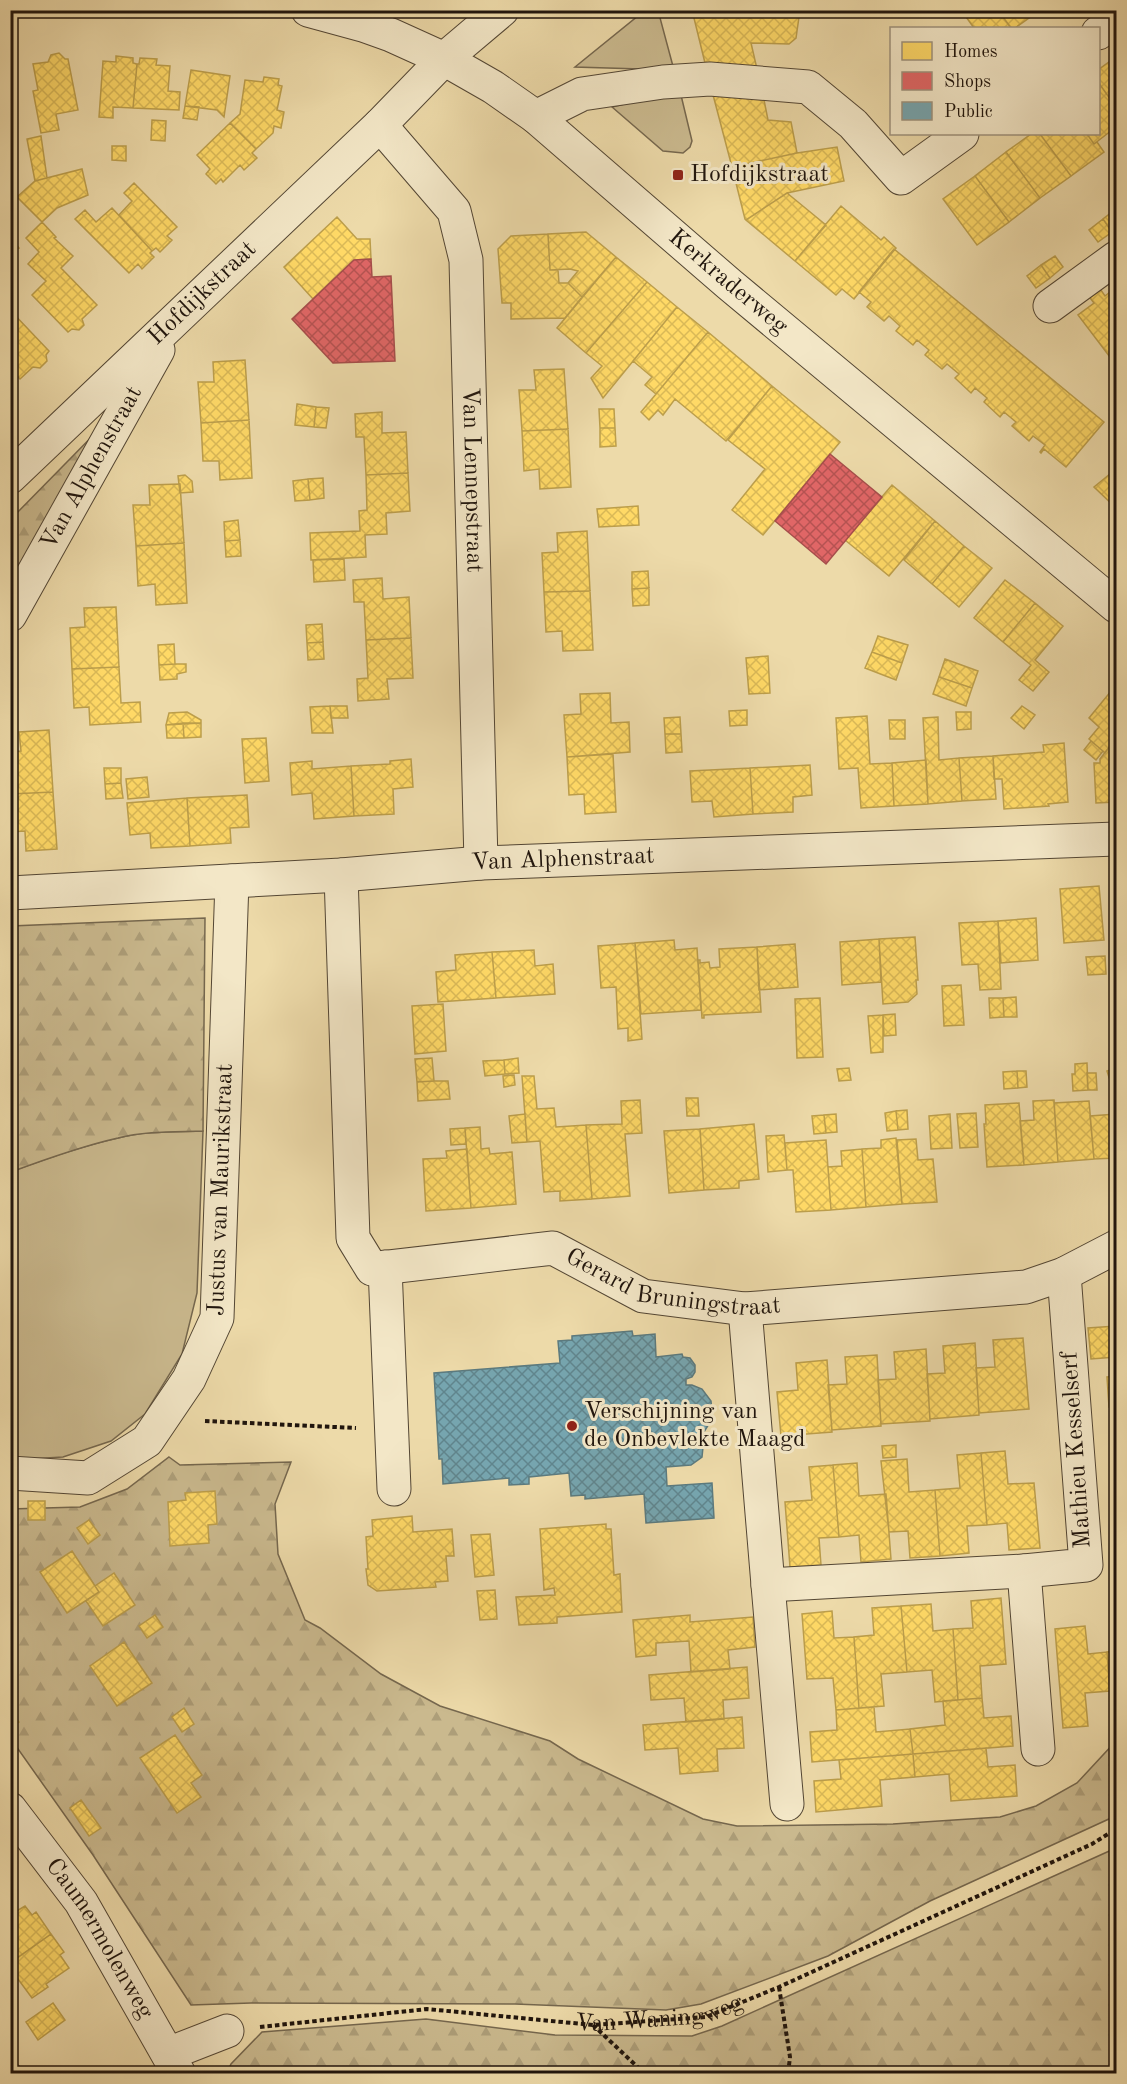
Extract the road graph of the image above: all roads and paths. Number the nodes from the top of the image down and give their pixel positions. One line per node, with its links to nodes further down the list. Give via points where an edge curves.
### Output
1 (308, 10): 5 (street, Kerkraderweg, via 391,35)
2 (502, 10): 5 (street, Hofdijkstraat)
3 (1116, 20): 4 (street)
4 (1100, 32)
5 (444, 59): 6 (street, Kerkraderweg); 7 (street, Hofdijkstraat)
6 (536, 117): 8 (street, via 582,94 663,82 710,79 808,87 853,124 902,178); 13 (street, Kerkraderweg, via 729,284)
7 (380, 125): 11 (street, Hofdijkstraat); 16 (street, Van Lennepstraat, via 454,211 466,260)
8 (961, 135)
9 (1116, 258): 10 (street)
10 (1050, 306)
11 (174, 322): 12 (street, Hofdijkstraat); 14 (street, Van Alphenstraat)
12 (10, 477)
13 (1116, 606)
14 (10, 615)
15 (1116, 839): 16 (street, Van Alphenstraat)
16 (481, 863): 17 (street, Van Alphenstraat)
17 (341, 875): 18 (street, Van Alphenstraat); 21 (street, via 353,1238 372,1269)
18 (232, 881): 19 (street, Van Alphenstraat); 24 (street, Justus van Maurikstraat, via 217,1318 189,1379)
19 (10, 893)
20 (1116, 1247): 22 (street, Gerard Bruningstraat)
21 (385, 1268): 23 (street, Gerard Bruningstraat, via 553,1248 643,1296); 25 (street)
22 (1064, 1274): 23 (street, Gerard Bruningstraat, via 1026,1287); 28 (street, Mathieu Kesselserf, via 1086,1565)
23 (745, 1309): 29 (street)
24 (162, 1419): 25 (path); 26 (street, Justus van Maurikstraat, via 147,1441 88,1478)
25 (391, 1430): 27 (street)
26 (10, 1473)
27 (394, 1489)
28 (1024, 1570): 29 (street, Mathieu Kesselserf); 30 (street)
29 (768, 1585): 31 (street)
30 (1038, 1749)
31 (787, 1804)
32 (10, 1809): 37 (street, Caumermolenweg, via 81,1902)
33 (1116, 1829): 34 (path, Van Waningweg, via 1092,1844)
34 (779, 1987): 35 (path, Van Waningweg, via 706,2017); 39 (path, via 790,2057)
35 (593, 2025): 36 (path, Van Waningweg, via 427,2010); 38 (path)
36 (227, 2031): 37 (street)
37 (174, 2064)
38 (645, 2073)
39 (788, 2073)

